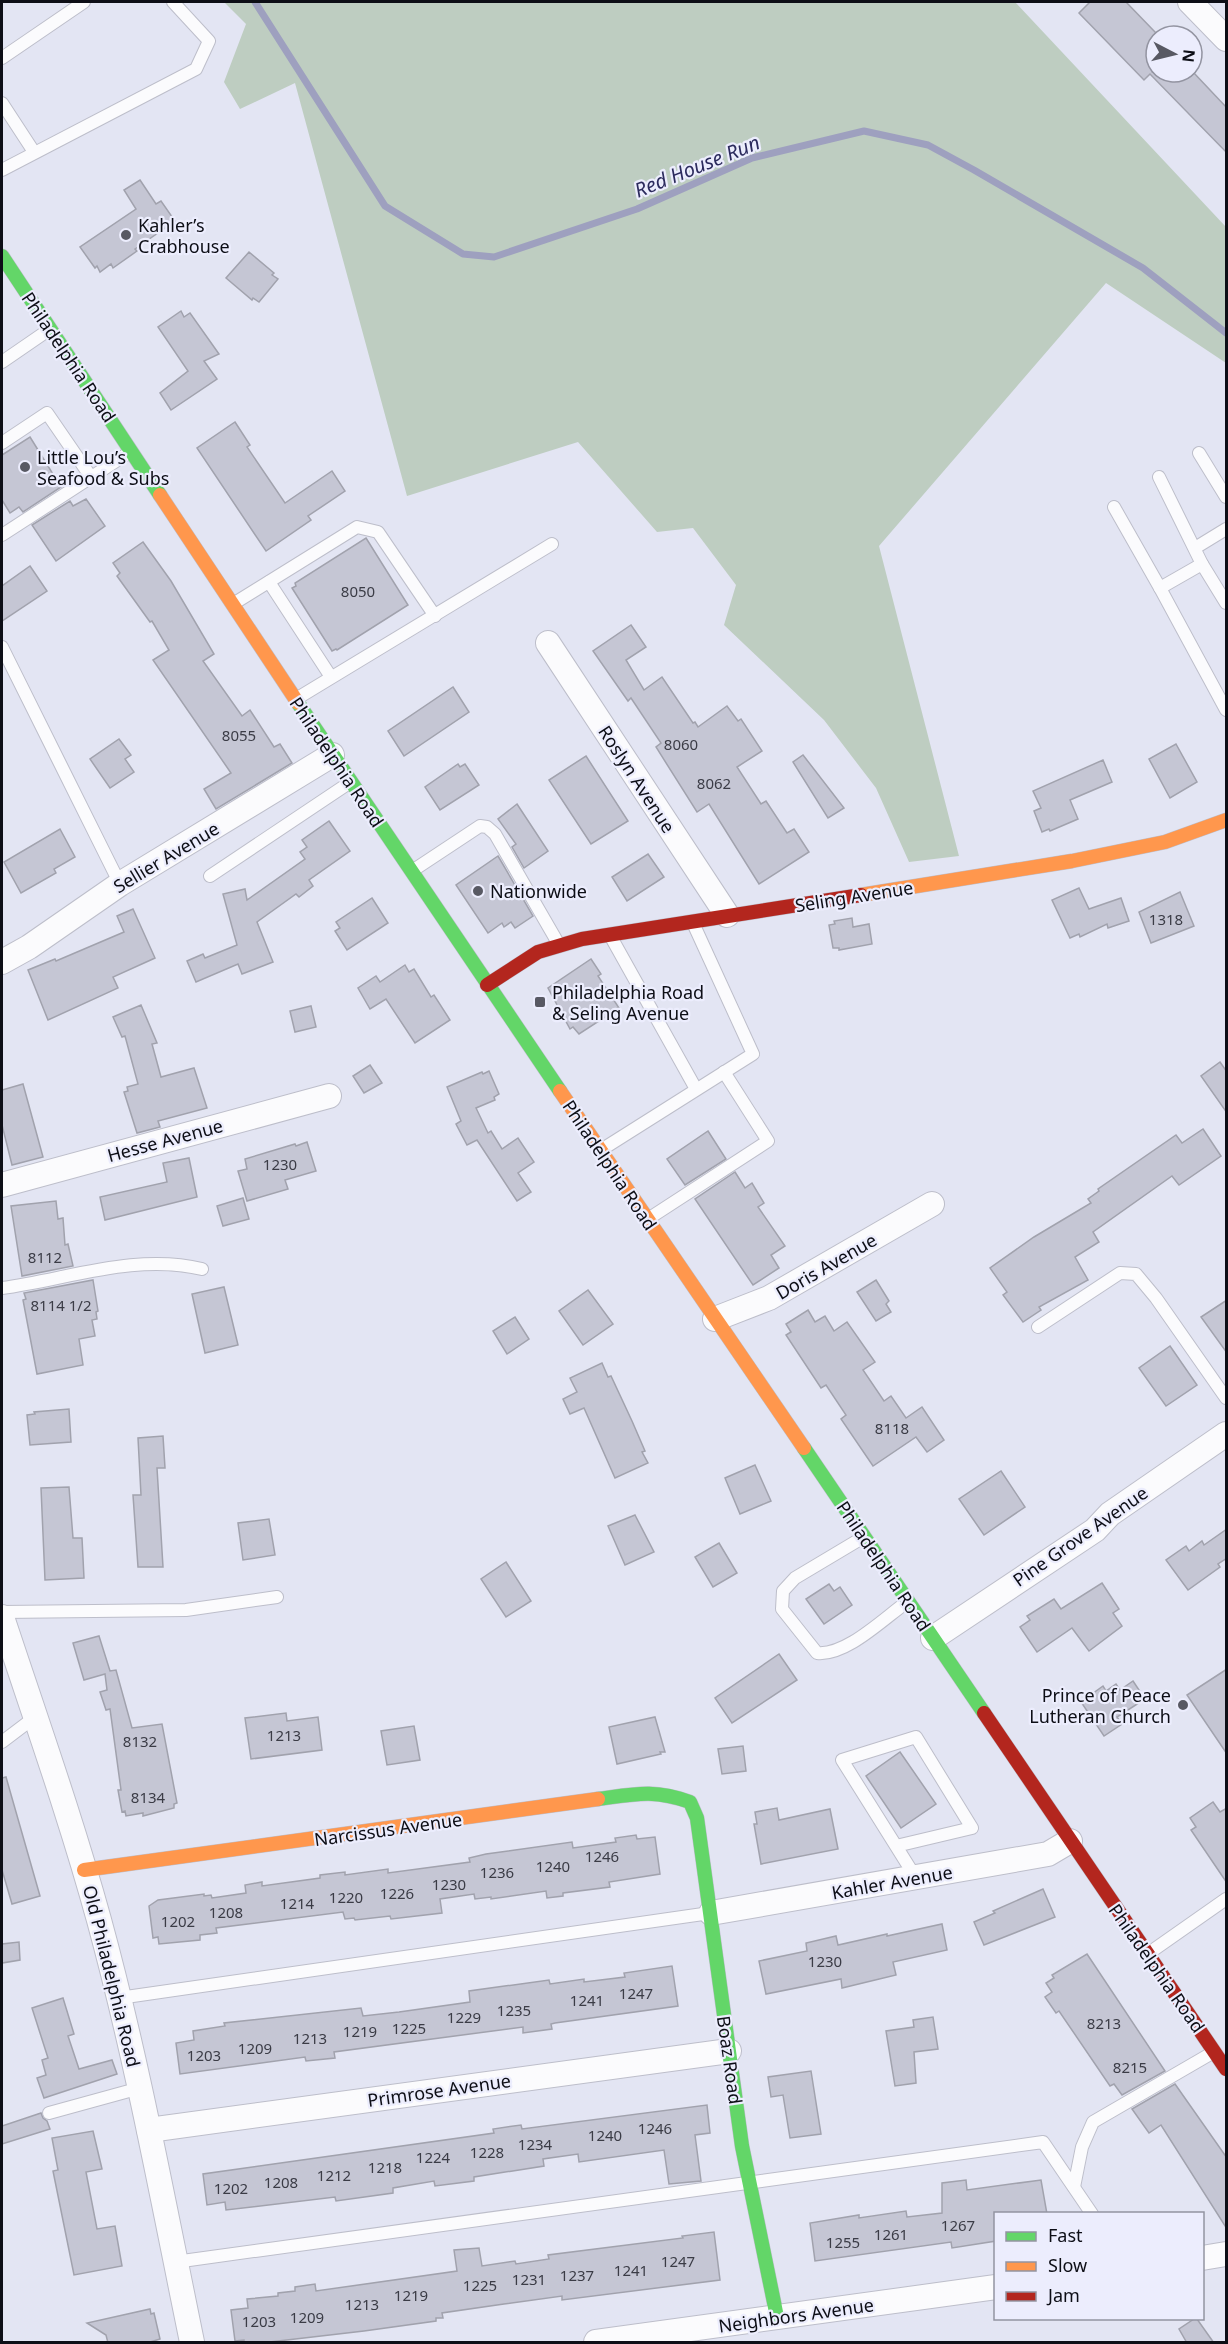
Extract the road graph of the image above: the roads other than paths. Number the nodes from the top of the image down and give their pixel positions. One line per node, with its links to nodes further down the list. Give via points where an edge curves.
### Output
1 (84, 2): 5 (lane)
2 (173, 2): 7 (lane, via 208,41 196,69)
3 (1190, 2): 4 (street)
4 (1227, 39)
5 (2, 58)
6 (2, 103): 7 (lane)
7 (34, 153): 8 (lane)
8 (2, 170)
9 (2, 256): 10 (main road, Philadelphia Road)
10 (51, 329): 11 (lane); 13 (main road, Philadelphia Road)
11 (2, 362)
12 (2, 443): 15 (lane, via 47,413)
13 (131, 451): 15 (lane); 27 (main road, Philadelphia Road)
14 (1199, 453): 17 (lane)
15 (91, 477): 20 (lane)
16 (1159, 477): 22 (lane)
17 (1227, 497)
18 (1114, 507): 25 (lane)
19 (1227, 529): 22 (lane)
20 (2, 535)
21 (552, 544): 28 (lane)
22 (1194, 548): 23 (lane)
23 (1202, 564): 25 (lane); 26 (lane)
24 (269, 582): 27 (lane); 28 (lane, via 357,527 378,532); 31 (lane)
25 (1160, 588): 33 (lane)
26 (1227, 603)
27 (232, 605): 32 (main road, Philadelphia Road)
28 (435, 616): 31 (lane)
29 (548, 643): 40 (street, Roslyn Avenue)
30 (2, 647): 39 (lane)
31 (331, 677): 32 (lane)
32 (295, 699): 34 (main road, Philadelphia Road)
33 (1227, 710)
34 (332, 755): 35 (main road, Philadelphia Road); 39 (street, Sellier Avenue)
35 (350, 782): 37 (main road, Philadelphia Road); 38 (lane)
36 (1227, 820): 40 (main road, Seling Avenue, via 1165,842 1103,856)
37 (411, 872): 43 (lane, via 480,826 487,827 495,834); 45 (main road, Philadelphia Road)
38 (210, 876)
39 (120, 884): 44 (street, Sellier Avenue)
40 (727, 915): 41 (main road, Seling Avenue)
41 (692, 920): 42 (main road, Seling Avenue); 46 (lane, via 753,1054)
42 (609, 934): 43 (main road, Seling Avenue); 47 (lane)
43 (558, 944): 45 (main road, Seling Avenue, via 527,958)
44 (2, 962)
45 (487, 985): 49 (main road, Philadelphia Road)
46 (724, 1072): 47 (lane); 52 (lane, via 768,1141)
47 (696, 1089): 49 (lane)
48 (329, 1096): 50 (street, Hesse Avenue)
49 (600, 1151): 52 (main road, Philadelphia Road)
50 (2, 1185)
51 (933, 1204): 55 (street, Doris Avenue, via 769,1298)
52 (647, 1220): 55 (main road, Philadelphia Road)
53 (202, 1269): 54 (lane, via 163,1262)
54 (2, 1288)
55 (715, 1319): 59 (main road, Philadelphia Road)
56 (1038, 1327): 57 (lane, via 1120,1273 1136,1274)
57 (1227, 1398)
58 (1227, 1434): 64 (street, Pine Grove Avenue, via 1110,1514 1095,1530)
59 (864, 1537): 61 (main road, Philadelphia Road); 61 (lane, via 795,1578 783,1591 782,1609 817,1653 828,1654 843,1649)
60 (276, 1597): 62 (lane, via 186,1610)
61 (908, 1601): 64 (main road, Philadelphia Road)
62 (2, 1612)
63 (2, 1617): 65 (street, Old Philadelphia Road)
64 (933, 1638): 68 (main road, Philadelphia Road)
65 (35, 1717): 66 (lane); 70 (street, Old Philadelphia Road)
66 (2, 1742)
67 (690, 1802): 70 (main road, Narcissus Avenue, via 668,1794 642,1793); 73 (main road, Boaz Road, via 697,1818)
68 (1070, 1841): 71 (street, Kahler Avenue, via 1048,1854); 74 (main road, Philadelphia Road)
69 (896, 1846): 69 (lane, via 972,1828 916,1737 842,1760); 71 (lane)
70 (84, 1870): 75 (street, Old Philadelphia Road)
71 (916, 1878): 73 (street, Kahler Avenue)
72 (1227, 1899): 74 (lane)
73 (711, 1913): 75 (lane); 77 (main road, Boaz Road)
74 (1148, 1954): 76 (main road, Philadelphia Road)
75 (119, 1998): 79 (street, Old Philadelphia Road)
76 (1221, 2049): 78 (main road, Philadelphia Road); 83 (lane, via 1093,2121 1082,2147)
77 (729, 2051): 81 (street, Primrose Avenue); 82 (main road, Boaz Road)
78 (1227, 2069)
79 (140, 2088): 80 (lane); 81 (street, Old Philadelphia Road)
80 (49, 2113)
81 (149, 2130): 87 (street, Old Philadelphia Road)
82 (749, 2183): 83 (lane, via 1043,2142); 87 (lane); 89 (main road, Boaz Road)
83 (1074, 2187): 84 (lane)
84 (1091, 2212)
85 (1227, 2254): 86 (street)
86 (1204, 2258)
87 (175, 2262): 91 (street, Old Philadelphia Road)
88 (994, 2287): 89 (street, Neighbors Avenue)
89 (777, 2317): 90 (street, Neighbors Avenue)
90 (609, 2342)
91 (192, 2343)

